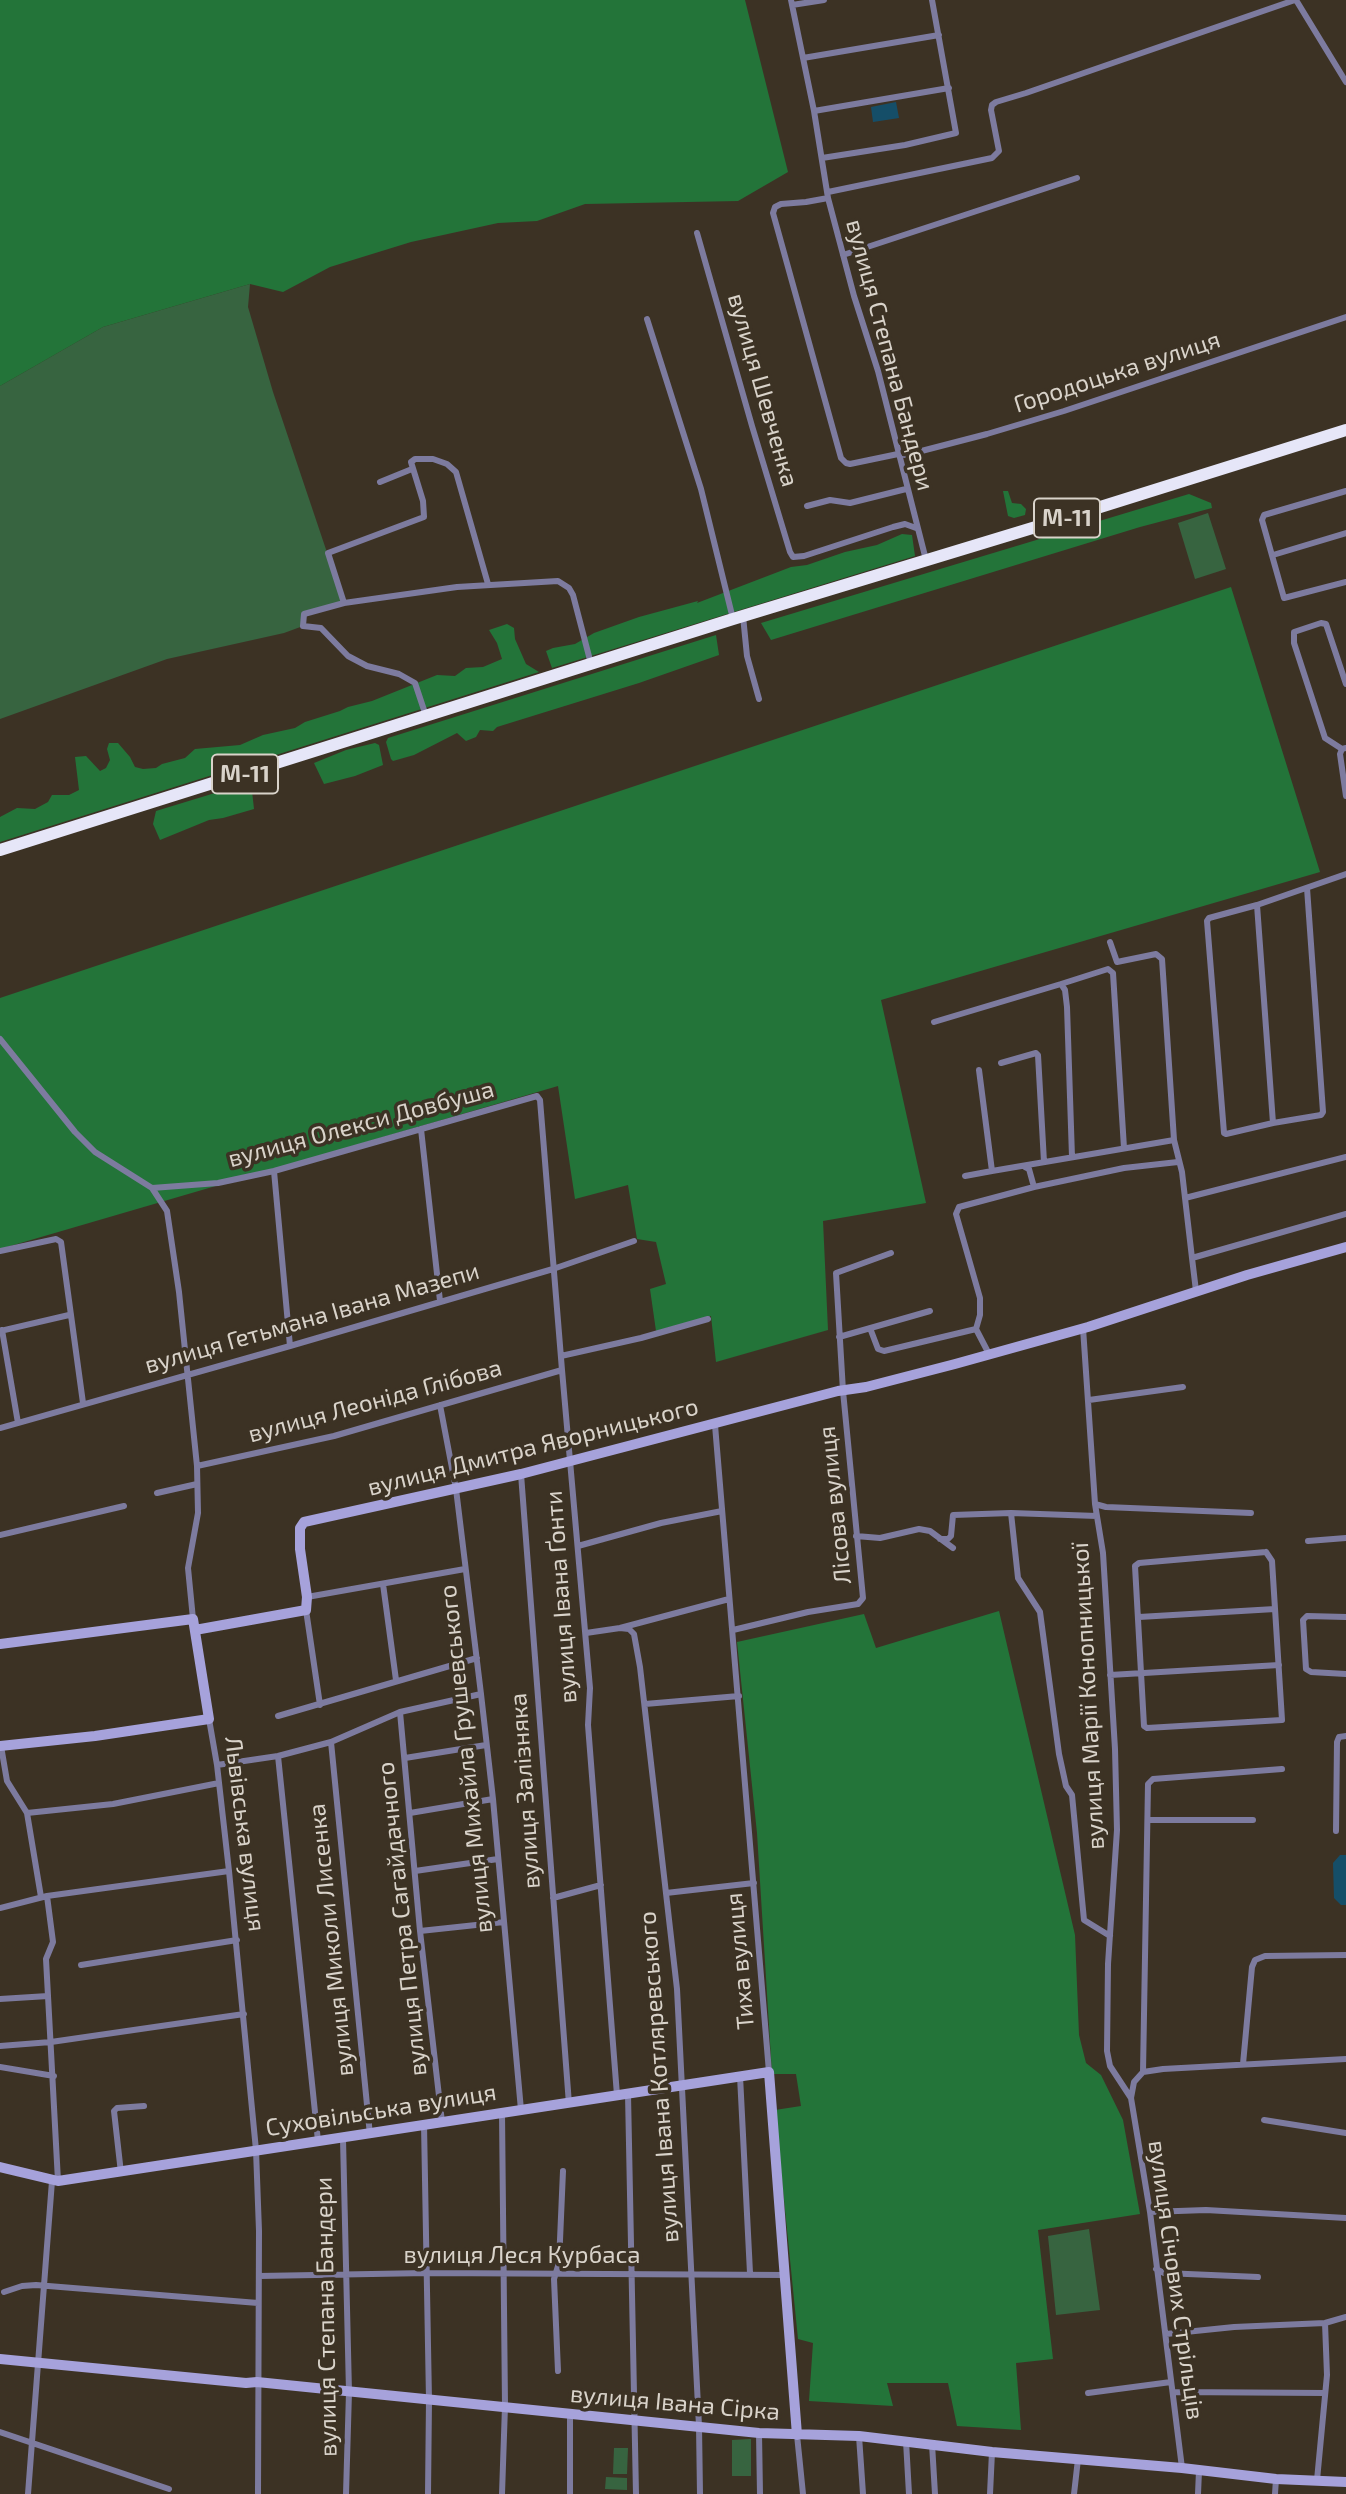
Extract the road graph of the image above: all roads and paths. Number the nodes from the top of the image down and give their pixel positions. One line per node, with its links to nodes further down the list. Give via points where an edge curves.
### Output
1 (824, 0): 4 (street, вулиця Степана Бандери)
2 (932, 0): 5 (street)
3 (1296, 0): 7 (street); 12 (street, via 996,102 991,110 999,151 992,158)
4 (791, 3): 6 (street, вулиця Степана Бандери)
5 (939, 35): 6 (street); 8 (street)
6 (803, 58): 9 (street, вулиця Степана Бандери)
7 (1346, 82)
8 (949, 88): 9 (street); 10 (street, via 956,133)
9 (814, 111): 10 (street, вулиця Степана Бандери)
10 (822, 158): 12 (street, вулиця Степана Бандери)
11 (1077, 178): 14 (street)
12 (828, 195): 14 (street, вулиця Степана Бандери); 18 (street, Городоцька вулиця, via 775,207 775,223 841,458 850,464)
13 (697, 233): 24 (street, вулиця Шевченка, via 793,557 905,524)
14 (843, 255): 18 (street, вулиця Степана Бандери)
15 (1346, 317): 18 (street, Городоцька вулиця, via 1064,411)
16 (647, 319): 31 (street)
17 (1346, 430): 27 (highway, М-11)
18 (898, 454): 21 (street, вулиця Степана Бандери)
19 (412, 469): 20 (street); 29 (street, via 415,459 433,459 456,472); 30 (street, via 424,517 328,554)
20 (380, 482)
21 (906, 489): 23 (street, via 850,503 830,500); 24 (street, вулиця Степана Бандери)
22 (1346, 491): 26 (street, via 1262,517)
23 (807, 506)
24 (916, 528): 27 (street, вулиця Степана Бандери)
25 (1346, 533): 26 (street)
26 (1273, 555): 28 (street, via 1284,598)
27 (926, 560): 31 (highway, М-11)
28 (1346, 582)
29 (488, 584): 30 (street); 32 (street, via 558,581 569,588)
30 (344, 603): 35 (street, via 304,614 303,626 321,628 348,656 367,666 415,683)
31 (738, 617): 32 (highway, М-11); 34 (street)
32 (591, 664): 35 (highway, М-11)
33 (1346, 684): 36 (street, via 1326,624 1294,632 1325,738)
34 (759, 699)
35 (426, 716): 38 (highway, М-11)
36 (1344, 749): 37 (street, via 1340,754)
37 (1346, 796)
38 (0, 850)
39 (1346, 874): 40 (street)
40 (1307, 888): 41 (street); 49 (street, via 1323,1112)
41 (1257, 905): 49 (street); 49 (street, via 1207,921 1224,1133)
42 (1110, 942): 51 (street, via 1116,962 1156,954 1162,959)
43 (1061, 984): 44 (street); 52 (street, via 1108,969 1113,973); 53 (street, via 1067,1007)
44 (934, 1022)
45 (0, 1039): 62 (street, via 95,1152)
46 (1001, 1063): 56 (street, via 1038,1055)
47 (979, 1070): 59 (street)
48 (537, 1096): 50 (street, вулиця Олекси Довбуша); 70 (street, вулиця Івана Ґонти)
49 (1273, 1124)
50 (421, 1129): 58 (street, вулиця Олекси Довбуша); 72 (street)
51 (1174, 1140): 52 (street); 55 (street)
52 (1124, 1148): 53 (street)
53 (1072, 1157): 56 (street)
54 (1346, 1157): 63 (street)
55 (1178, 1161): 61 (street); 63 (street)
56 (1044, 1162): 57 (street)
57 (1024, 1167): 59 (street); 61 (street)
58 (274, 1171): 62 (street, вулиця Олекси Довбуша, via 218,1183); 81 (street)
59 (992, 1171): 60 (street)
60 (965, 1176)
61 (1034, 1186): 78 (street, via 957,1210 980,1298)
62 (152, 1188): 85 (street, Львівська вулиця, via 171,1226)
63 (1185, 1198): 69 (street)
64 (1346, 1214): 69 (street)
65 (634, 1241): 70 (street, вулиця Гетьмана Івана Мазепи)
66 (1346, 1247): 71 (street, вулиця Дмитра Яворницького)
67 (0, 1251): 74 (street, via 61,1241)
68 (891, 1253): 80 (street, Лісова вулиця, via 835,1273)
69 (1192, 1258): 71 (street)
70 (553, 1269): 72 (street, вулиця Гетьмана Івана Мазепи); 83 (street, вулиця Івана Ґонти)
71 (1196, 1291): 77 (street, вулиця Дмитра Яворницького)
72 (440, 1301): 81 (street, вулиця Гетьмана Івана Мазепи)
73 (930, 1311): 76 (street)
74 (69, 1315): 79 (street); 89 (street)
75 (708, 1320): 83 (street)
76 (870, 1328): 78 (street, via 878,1349 884,1352); 80 (street)
77 (1083, 1328): 82 (street, вулиця Дмитра Яворницького); 88 (street, вулиця Марії Конопницької)
78 (976, 1329): 82 (street)
79 (1, 1331): 91 (street)
80 (839, 1337): 87 (street, Лісова вулиця)
81 (290, 1346): 85 (street, вулиця Гетьмана Івана Мазепи)
82 (989, 1354): 87 (street, вулиця Дмитра Яворницького)
83 (561, 1356): 84 (street, вулиця Івана Ґонти)
84 (562, 1370): 90 (street, вулиця Леоніда Глібова); 94 (street, вулиця Івана Ґонти)
85 (188, 1376): 89 (street, вулиця Гетьмана Івана Мазепи); 95 (street, Львівська вулиця)
86 (1183, 1387): 88 (street)
87 (844, 1391): 92 (street, вулиця Дмитра Яворницького); 107 (street, Лісова вулиця)
88 (1089, 1400): 100 (street, вулиця Марії Конопницької)
89 (83, 1403): 91 (street, вулиця Гетьмана Івана Мазепи)
90 (440, 1405): 95 (street, вулиця Леоніда Глібова, via 334,1436); 98 (street, вулиця Михайла Грушевського)
91 (18, 1423): 93 (street, вулиця Гетьмана Івана Мазепи)
92 (715, 1425): 94 (street, вулиця Дмитра Яворницького); 102 (street, Тиха вулиця)
93 (0, 1428)
94 (569, 1462): 96 (street, вулиця Дмитра Яворницького); 111 (street, вулиця Івана Ґонти)
95 (197, 1466): 97 (street, Львівська вулиця)
96 (521, 1474): 98 (street, вулиця Дмитра Яворницького); 161 (street, вулиця Залізняка)
97 (197, 1484): 99 (street); 121 (street, Львівська вулиця, via 198,1513 188,1568)
98 (456, 1489): 113 (street, вулиця Михайла Грушевського); 115 (street, вулиця Дмитра Яворницького, via 304,1522 300,1549)
99 (157, 1493)
100 (1095, 1504): 104 (street); 105 (street, вулиця Марії Конопницької)
101 (124, 1506): 106 (street)
102 (722, 1511): 111 (street); 116 (street, Тиха вулиця)
103 (1011, 1513): 105 (street); 108 (street, via 953,1515 951,1536); 165 (street, via 1018,1578 1040,1612 1059,1754 1072,1795 1084,1920)
104 (1251, 1513)
105 (1097, 1516): 130 (street, вулиця Марії Конопницької)
106 (0, 1535)
107 (856, 1536): 108 (street, via 880,1538 919,1529); 123 (street, Лісова вулиця, via 863,1598 858,1604)
108 (940, 1538): 112 (street)
109 (1346, 1538): 110 (street)
110 (1308, 1541)
111 (578, 1546): 124 (street, вулиця Івана Ґонти)
112 (953, 1548)
113 (465, 1569): 114 (street); 126 (street, вулиця Михайла Грушевського)
114 (383, 1584): 115 (street); 131 (street)
115 (307, 1597): 118 (street)
116 (729, 1599): 122 (street); 123 (street, Тиха вулиця)
117 (1275, 1609): 120 (street); 120 (street, via 1272,1561 1266,1552 1139,1563 1135,1566); 127 (street)
118 (306, 1611): 121 (street); 135 (street)
119 (1346, 1617): 129 (street, via 1307,1616 1303,1620 1306,1669)
120 (1139, 1618): 128 (street)
121 (194, 1625): 125 (street); 138 (street, Львівська вулиця)
122 (620, 1628): 124 (street); 134 (street, вулиця Івана Котляревського, via 634,1634)
123 (733, 1630): 133 (street, Тиха вулиця)
124 (586, 1633): 158 (street, вулиця Івана Ґонти, via 591,1702 587,1725)
125 (0, 1644)
126 (477, 1658): 131 (street); 132 (street, вулиця Михайла Грушевського)
127 (1279, 1665): 128 (street); 128 (street, via 1280,1722 1147,1728)
128 (1142, 1672): 130 (street)
129 (1346, 1674)
130 (1111, 1675): 165 (street, вулиця Марії Конопницької, via 1117,1830)
131 (396, 1680): 135 (street)
132 (481, 1694): 136 (street); 141 (street, вулиця Михайла Грушевського)
133 (739, 1696): 134 (street); 157 (street, Тиха вулиця)
134 (645, 1704): 159 (street, вулиця Івана Котляревського)
135 (320, 1705): 137 (street)
136 (400, 1712): 140 (street); 144 (street, вулиця Петра Сагайдачного)
137 (278, 1716)
138 (209, 1719): 142 (street); 145 (street, Львівська вулиця)
139 (1346, 1737): 153 (street, via 1337,1742)
140 (331, 1742): 143 (street); 192 (street, вулиця Миколи Лисенка)
141 (486, 1745): 144 (street); 148 (street, вулиця Михайла Грушевського)
142 (1, 1746): 149 (street, via 7,1781)
143 (278, 1756): 145 (street); 194 (street)
144 (405, 1758): 150 (street, вулиця Петра Сагайдачного)
145 (217, 1765): 147 (street, Львівська вулиця)
146 (1282, 1769): 151 (street, via 1153,1779 1148,1784)
147 (219, 1783): 149 (street, via 113,1804); 155 (street, Львівська вулиця)
148 (493, 1799): 150 (street); 154 (street, вулиця Михайла Грушевського)
149 (27, 1813): 160 (street)
150 (410, 1813): 156 (street, вулиця Петра Сагайдачного)
151 (1148, 1820): 152 (street); 178 (street)
152 (1252, 1821)
153 (1336, 1831)
154 (498, 1859): 156 (street); 163 (street, вулиця Михайла Грушевського)
155 (229, 1871): 160 (street); 166 (street, Львівська вулиця)
156 (415, 1871): 164 (street, вулиця Петра Сагайдачного)
157 (754, 1883): 159 (street); 177 (street, Тиха вулиця)
158 (601, 1885): 161 (street); 182 (street, вулиця Івана Ґонти)
159 (666, 1894): 181 (street, вулиця Івана Котляревського)
160 (44, 1896): 162 (street); 169 (street, via 53,1942 46,1959)
161 (553, 1898): 184 (street, вулиця Залізняка)
162 (0, 1908)
163 (504, 1922): 164 (street); 186 (street, вулиця Михайла Грушевського)
164 (420, 1931): 189 (street, вулиця Петра Сагайдачного)
165 (1110, 1936): 183 (street, вулиця Марії Конопницької, via 1107,2051 1110,2066)
166 (237, 1940): 168 (street); 171 (street, Львівська вулиця)
167 (1346, 1955): 175 (street, via 1255,1959)
168 (80, 1965)
169 (48, 1996): 170 (street); 172 (street)
170 (0, 1999)
171 (244, 2014): 172 (street); 195 (street, Львівська вулиця)
172 (51, 2042): 173 (street); 180 (street)
173 (0, 2046)
174 (1346, 2059): 175 (street)
175 (1243, 2062): 178 (street)
176 (0, 2067): 180 (street)
177 (769, 2072): 179 (street, Суховільська вулиця); 210 (street, Тиха вулиця)
178 (1143, 2073): 183 (street)
179 (740, 2075): 181 (street, Суховільська вулиця); 205 (street)
180 (54, 2076): 199 (street)
181 (681, 2084): 182 (street, Суховільська вулиця); 208 (street, вулиця Івана Котляревського)
182 (623, 2095): 184 (street, Суховільська вулиця); 207 (street, вулиця Івана Ґонти)
183 (1131, 2098): 200 (street, вулиця Січових Стрільців)
184 (569, 2104): 186 (street, Суховільська вулиця)
185 (144, 2106): 198 (street, via 114,2111)
186 (521, 2110): 187 (street, Суховільська вулиця)
187 (502, 2113): 189 (street, Суховільська вулиця); 204 (street)
188 (1264, 2120): 191 (street)
189 (442, 2122): 190 (street, Суховільська вулиця)
190 (424, 2124): 192 (street, Суховільська вулиця); 203 (street)
191 (1346, 2133)
192 (370, 2135): 193 (street, Суховільська вулиця)
193 (342, 2139): 194 (street, Суховільська вулиця); 209 (street, вулиця Степана Бандери)
194 (318, 2141): 195 (street, Суховільська вулиця)
195 (257, 2150): 198 (street, Суховільська вулиця); 211 (street, Львівська вулиця)
196 (0, 2167): 199 (street, Суховільська вулиця)
197 (563, 2171): 206 (street)
198 (121, 2173): 199 (street, Суховільська вулиця)
199 (55, 2181): 213 (street)
200 (1150, 2212): 201 (street, via 1206,2210); 202 (street, вулиця Січових Стрільців)
201 (1346, 2218)
202 (1156, 2269): 212 (street); 218 (street, вулиця Січових Стрільців)
203 (428, 2273): 204 (street, вулиця Леся Курбаса); 209 (street, вулиця Леся Курбаса); 228 (street)
204 (503, 2273): 206 (street, вулиця Леся Курбаса); 229 (street)
205 (750, 2273): 208 (street, вулиця Леся Курбаса); 210 (street, вулиця Леся Курбаса)
206 (556, 2274): 207 (street, вулиця Леся Курбаса); 221 (street)
207 (632, 2274): 208 (street, вулиця Леся Курбаса); 231 (street, вулиця Івана Ґонти)
208 (691, 2274): 232 (street, вулиця Івана Котляревського)
209 (346, 2275): 211 (street, вулиця Леся Курбаса); 224 (street, вулиця Степана Бандери)
210 (786, 2275): 235 (street, Тиха вулиця)
211 (259, 2276): 215 (street, Львівська вулиця)
212 (1258, 2277)
213 (45, 2286): 214 (street); 215 (street); 220 (street)
214 (4, 2292)
215 (258, 2303): 222 (street, Львівська вулиця)
216 (1346, 2317): 217 (street)
217 (1325, 2323): 218 (street); 227 (street)
218 (1166, 2334): 223 (street, вулиця Січових Стрільців)
219 (0, 2359): 220 (street, вулиця Івана Сірка)
220 (39, 2362): 222 (street, вулиця Івана Сірка); 238 (street)
221 (558, 2371)
222 (257, 2382): 224 (street, вулиця Івана Сірка); 249 (street, Львівська вулиця)
223 (1171, 2382): 225 (street, вулиця Січових Стрільців); 226 (street)
224 (349, 2392): 228 (street, вулиця Івана Сірка); 250 (street, вулиця Степана Бандери)
225 (1173, 2392): 227 (street); 242 (street, вулиця Січових Стрільців)
226 (1088, 2393)
227 (1325, 2393): 245 (street)
228 (429, 2400): 229 (street, вулиця Івана Сірка); 251 (street)
229 (505, 2406): 230 (street, вулиця Івана Сірка); 252 (street)
230 (570, 2415): 231 (street, вулиця Івана Сірка); 253 (street)
231 (636, 2421): 232 (street, вулиця Івана Сірка); 254 (street, вулиця Івана Ґонти)
232 (699, 2426): 234 (street, вулиця Івана Сірка); 255 (street, вулиця Івана Котляревського)
233 (0, 2432): 238 (street)
234 (759, 2433): 235 (street, вулиця Івана Сірка); 256 (street)
235 (797, 2435): 236 (street, вулиця Івана Сірка); 257 (street, Тиха вулиця)
236 (859, 2436): 237 (street, вулиця Івана Сірка); 258 (street)
237 (906, 2441): 239 (street, вулиця Івана Сірка); 259 (street)
238 (32, 2443): 247 (street); 248 (street)
239 (932, 2444): 240 (street, вулиця Івана Сірка); 260 (street)
240 (992, 2452): 241 (street, вулиця Івана Сірка); 261 (street)
241 (1078, 2459): 242 (street, вулиця Івана Сірка); 262 (street)
242 (1182, 2468): 243 (street, вулиця Івана Сірка)
243 (1199, 2471): 244 (street, вулиця Івана Сірка); 263 (street)
244 (1276, 2479): 245 (street, вулиця Івана Сірка); 264 (street)
245 (1317, 2480): 246 (street, вулиця Івана Сірка)
246 (1346, 2482)
247 (169, 2489)
248 (28, 2494)
249 (258, 2494)
250 (346, 2494)
251 (428, 2494)
252 (502, 2494)
253 (570, 2494)
254 (636, 2494)
255 (700, 2494)
256 (760, 2494)
257 (803, 2494)
258 (863, 2494)
259 (909, 2494)
260 (935, 2494)
261 (990, 2494)
262 (1074, 2494)
263 (1198, 2494)
264 (1275, 2494)

